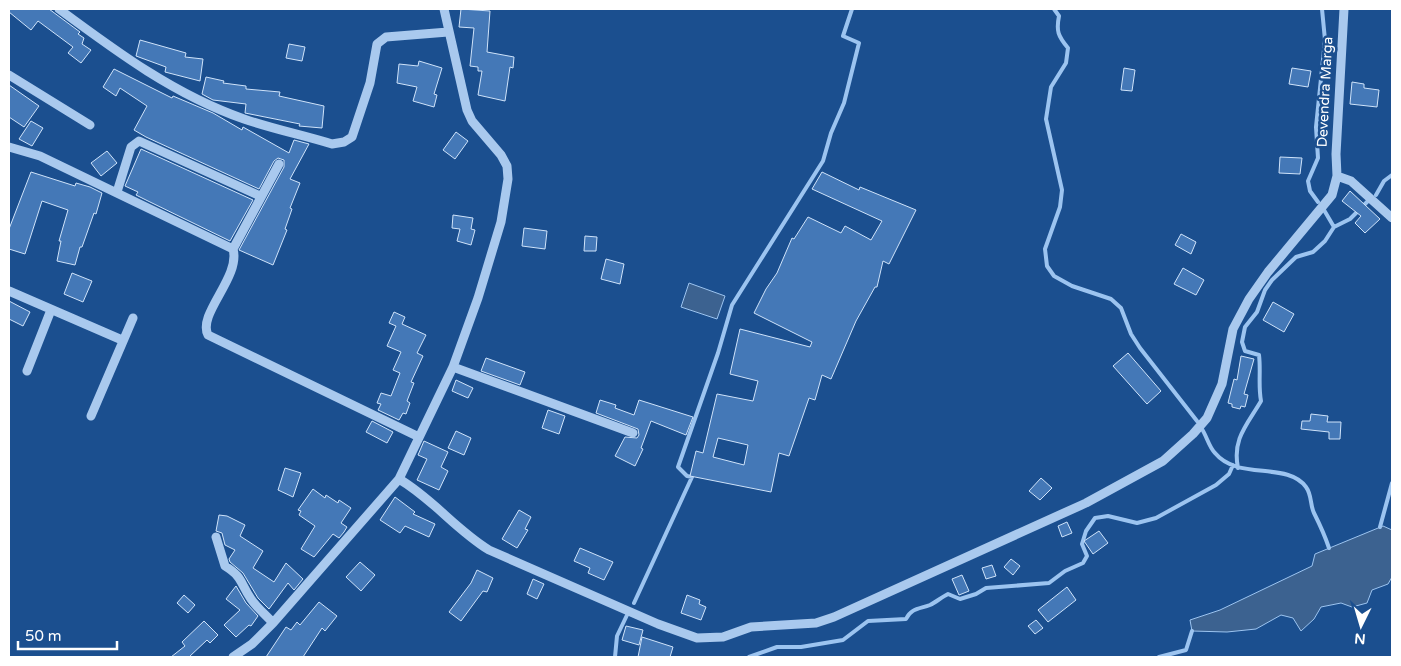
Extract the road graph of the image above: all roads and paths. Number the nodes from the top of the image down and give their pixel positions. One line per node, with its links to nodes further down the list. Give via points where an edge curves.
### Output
1 (59, 9): 4 (street, via 123,57 182,92 242,119 332,144 352,137 380,40)
2 (444, 9): 4 (street)
3 (1344, 9): 9 (street, Devendra Marga)
4 (448, 32): 18 (street, via 467,110 472,121 501,155 507,166 508,180 501,222)
5 (9, 75): 6 (street)
6 (90, 125)
7 (9, 147): 10 (street, via 40,156)
8 (280, 164): 11 (street)
9 (1337, 176): 12 (street, via 1351,181 1372,197); 23 (street, via 1332,195 1249,299 1233,329 1222,384 1207,418 1163,461 1024,533 908,582 864,605 816,623 751,627 723,637 697,638 489,550 466,536 423,496)
10 (117, 192): 11 (street, via 131,147 139,141); 13 (street)
11 (260, 196): 13 (street)
12 (1392, 218)
13 (233, 249): 22 (street, via 234,266 206,325 208,336)
14 (9, 292): 15 (street)
15 (50, 310): 17 (street); 19 (street)
16 (133, 318): 17 (street)
17 (122, 340): 20 (street)
18 (453, 367): 21 (street); 22 (street)
19 (27, 371)
20 (91, 416)
21 (632, 433)
22 (419, 437): 23 (street)
23 (399, 480): 25 (street)
24 (216, 537): 25 (street, via 225,566 238,574 253,602)
25 (274, 623): 26 (street)
26 (233, 657)

